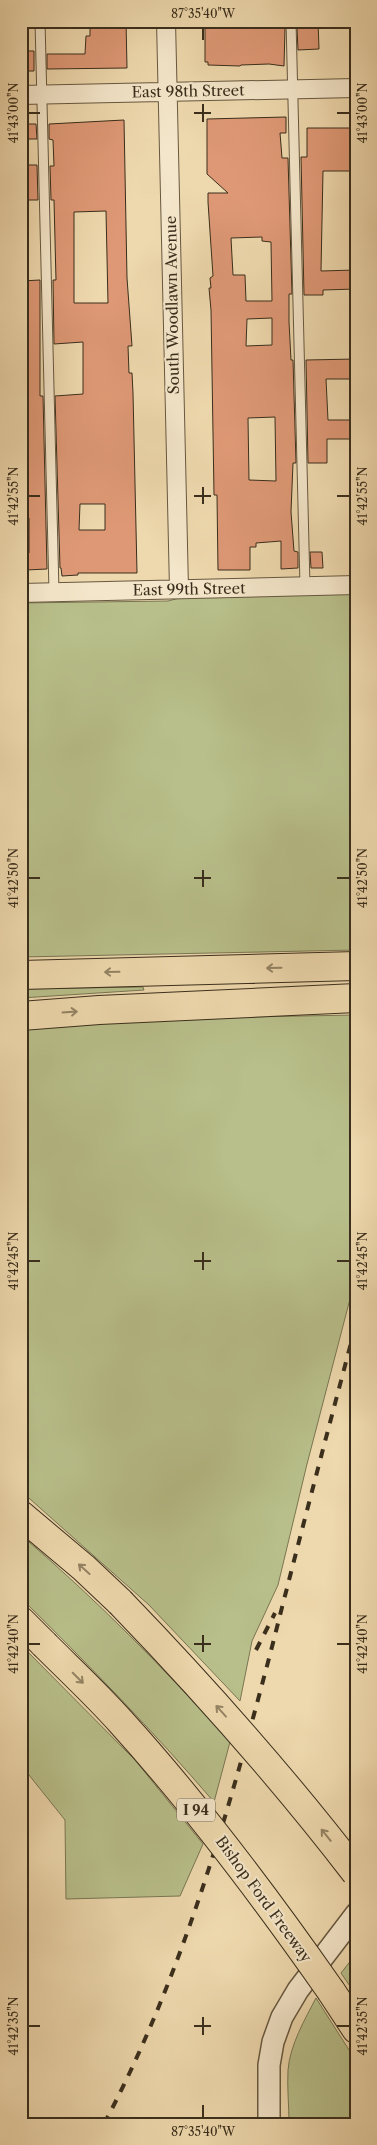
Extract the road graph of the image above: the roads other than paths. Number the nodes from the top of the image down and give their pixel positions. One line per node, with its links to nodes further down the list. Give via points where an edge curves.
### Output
1 (40, 21): 8 (lane)
2 (166, 21): 6 (street, South Woodlawn Avenue)
3 (291, 21): 5 (lane)
4 (356, 88): 5 (street, East 98th Street)
5 (292, 89): 6 (street, East 98th Street); 10 (lane)
6 (167, 92): 8 (street, East 98th Street); 11 (street, South Woodlawn Avenue)
7 (21, 95): 8 (street, East 98th Street)
8 (42, 95): 12 (lane)
9 (356, 585): 10 (street, East 99th Street)
10 (305, 586): 11 (street, East 99th Street)
11 (179, 589): 12 (street, East 99th Street)
12 (54, 592): 13 (street, East 99th Street)
13 (21, 593)
14 (356, 966): 15 (highway, one-way to 15)
15 (21, 975)
16 (356, 998): 17 (highway, one-way to 16)
17 (21, 1016)
18 (21, 1515): 20 (highway, one-way to 18, bridge, via 177,1661 84,1568)
19 (21, 1622): 22 (highway, Bishop Ford Freeway / I 94, one-way to 22, bridge, via 120,1720 167,1775 253,1882)
20 (356, 1873)
21 (356, 1914): 23 (street, via 298,1990 282,2017 269,2065)
22 (356, 2029)
23 (269, 2124)

